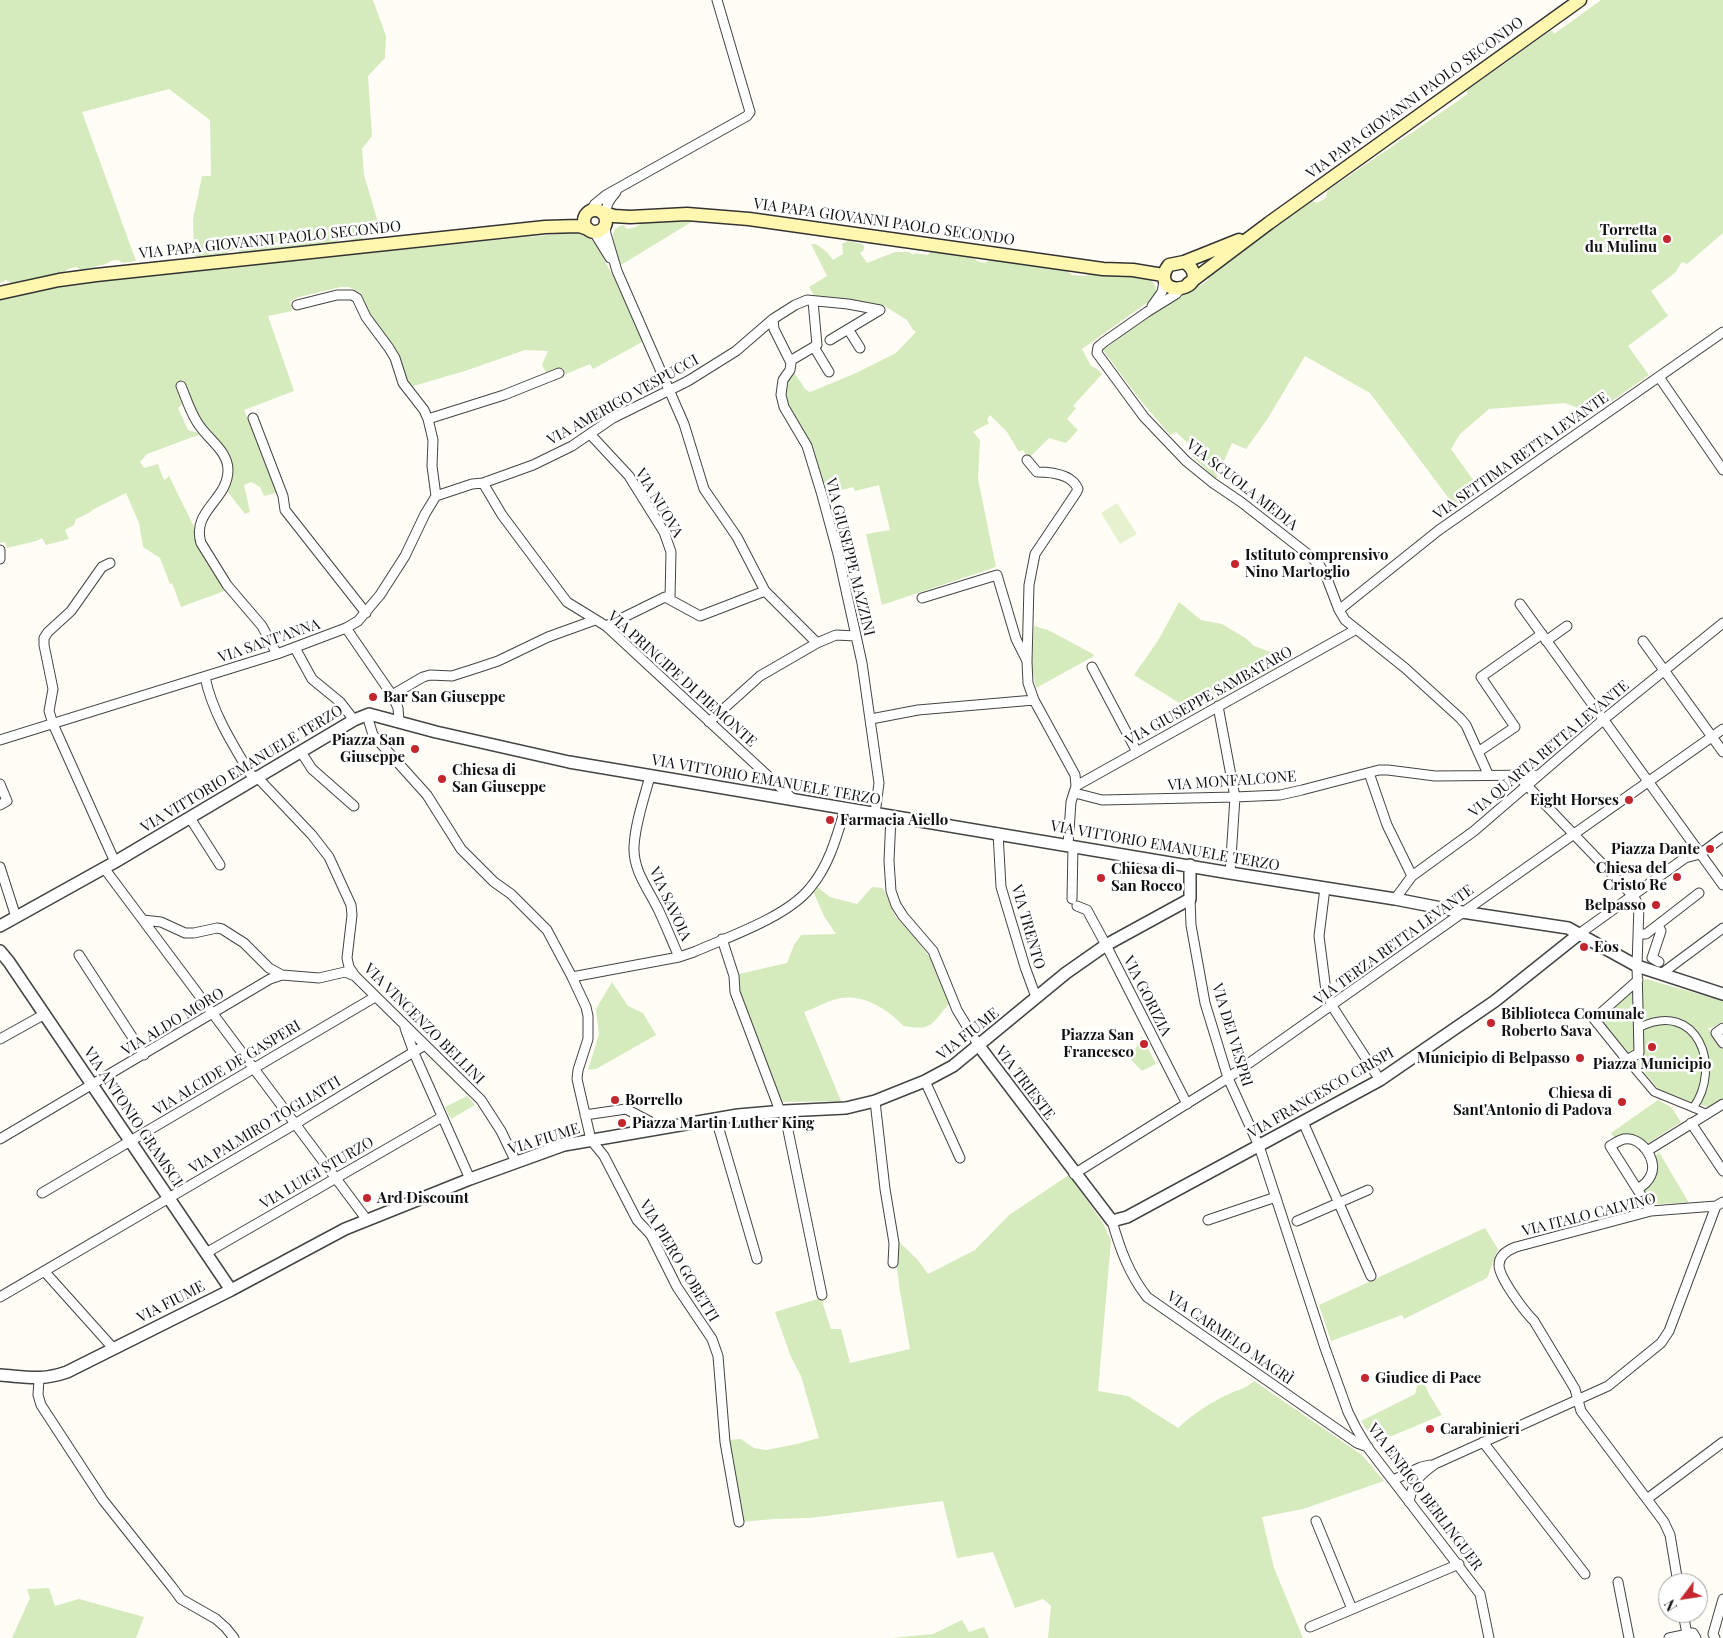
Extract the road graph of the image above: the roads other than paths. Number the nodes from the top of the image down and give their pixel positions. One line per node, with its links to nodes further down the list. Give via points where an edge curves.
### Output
1 (717, 0): 3 (street, via 750,112 748,116)
2 (1580, 0): 5 (main road, VIA PAPA GIOVANNI PAOLO SECONDO)
3 (618, 190): 4 (street); 4 (street, via 600,200)
4 (597, 220): 7 (main road, VIA PAPA GIOVANNI PAOLO SECONDO, via 688,214 741,218 1103,269); 9 (main road, VIA PAPA GIOVANNI PAOLO SECONDO, via 580,226 96,274); 24 (street)
5 (1270, 223): 6 (main road, via 1236,242); 8 (main road)
6 (1184, 262): 7 (main road); 8 (main road, via 1195,274)
7 (1165, 274): 8 (main road, via 1173,287); 12 (street, via 1162,292)
8 (1185, 286): 12 (street)
9 (0, 293)
10 (814, 301): 13 (street, VIA AMERIGO VESPUCCI, via 801,301); 14 (street, VIA AMERIGO VESPUCCI, via 880,310); 17 (street, via 818,345)
11 (297, 305): 26 (street, via 344,294 357,298 366,317 390,348 403,383)
12 (1147, 312): 39 (street, VIA SCUOLA MEDIA, via 1104,342 1097,353 1144,417 1181,456 1320,566)
13 (772, 320): 19 (street); 24 (street, VIA AMERIGO VESPUCCI, via 736,351)
14 (848, 330): 16 (street); 18 (street)
15 (1723, 332): 22 (street, VIA SETTIMA RETTA LEVANTE)
16 (830, 340)
17 (814, 347): 19 (street); 20 (street)
18 (860, 348)
19 (790, 360): 47 (street, VIA GIUSEPPE MAZZINI, via 781,395 784,407 806,446 838,554)
20 (829, 372)
21 (560, 373): 26 (street)
22 (1659, 377): 29 (street); 39 (street, VIA SETTIMA RETTA LEVANTE, via 1439,530)
23 (181, 386): 52 (street, via 196,421 224,454 228,471 223,490 201,519 201,543 227,585 262,626)
24 (670, 389): 27 (street, VIA AMERIGO VESPUCCI, via 613,418); 35 (street, via 704,489 738,537)
25 (253, 418): 40 (street, via 283,496 285,510)
26 (428, 420): 31 (street)
27 (590, 434): 30 (street, VIA AMERIGO VESPUCCI, via 533,465); 37 (street, VIA NUOVA, via 629,476 664,532 671,552)
28 (1027, 460): 53 (street, via 1037,472 1065,476 1078,489 1035,554 1029,585)
29 (1723, 470)
30 (483, 483): 31 (street); 41 (street, VIA PRINCIPE DI PIEMONTE, via 502,516 567,602)
31 (436, 496): 40 (street, VIA SANT'ANNA, via 405,556)
32 (0, 550): 33 (street)
33 (0, 559)
34 (110, 563): 66 (street, via 102,567 71,611 44,638 53,689 49,711)
35 (765, 591): 37 (street, via 700,616); 50 (street)
36 (922, 598): 53 (street, via 997,575 1016,639)
37 (670, 599): 43 (street, via 665,597)
38 (1520, 604): 48 (street)
39 (1339, 610): 46 (street, VIA SCUOLA MEDIA)
40 (366, 613): 45 (street, VIA SANT'ANNA)
41 (595, 620): 43 (street, VIA PRINCIPE DI PIEMONTE); 57 (street, via 477,668 452,676 423,677)
42 (1723, 623): 55 (street, VIA QUARTA RETTA LEVANTE)
43 (606, 626): 65 (street, VIA PRINCIPE DI PIEMONTE)
44 (1567, 626): 48 (street)
45 (346, 628): 51 (street, VIA SANT'ANNA); 57 (street)
46 (1355, 630): 59 (street, VIA GIUSEPPE SAMBATARO); 72 (street, VIA SCUOLA MEDIA, via 1405,668 1451,710 1466,725)
47 (856, 636): 50 (street, via 836,635); 61 (street, VIA GIUSEPPE MAZZINI)
48 (1544, 637): 63 (street); 72 (street, via 1481,677 1515,727)
49 (1642, 640): 55 (street)
50 (817, 643): 65 (street, via 760,676)
51 (295, 648): 52 (street, VIA SANT'ANNA); 62 (street, via 312,679 340,702)
52 (277, 654): 56 (street, VIA SANT'ANNA)
53 (1027, 662): 58 (street, via 1028,683)
54 (1092, 667): 71 (street)
55 (1664, 670): 63 (street, VIA QUARTA RETTA LEVANTE); 68 (street)
56 (205, 677): 66 (street, VIA SANT'ANNA); 79 (street, VIA VINCENZO BELLINI, via 227,734 251,775)
57 (392, 695): 64 (street)
58 (1034, 700): 61 (street, via 918,710); 83 (street, via 1075,775)
59 (1218, 706): 71 (street, VIA GIUSEPPE SAMBATARO); 84 (street)
60 (369, 714): 62 (street, VIA VITTORIO EMANUELE TERZO); 64 (street, VIA VITTORIO EMANUELE TERZO); 130 (street, via 373,734 427,795 462,849 547,930)
61 (871, 719): 89 (street, VIA GIUSEPPE MAZZINI, via 879,783)
62 (354, 720): 70 (street, VIA VITTORIO EMANUELE TERZO)
63 (1603, 720): 77 (street, VIA QUARTA RETTA LEVANTE); 80 (street)
64 (399, 721): 78 (street, VIA VITTORIO EMANUELE TERZO, via 569,762)
65 (709, 722): 85 (street, VIA PRINCIPE DI PIEMONTE)
66 (53, 724): 69 (street, VIA SANT'ANNA); 97 (street)
67 (1723, 729): 68 (street, VIA TERZA RETTA LEVANTE)
68 (1712, 737): 73 (street); 80 (street, VIA TERZA RETTA LEVANTE)
69 (0, 740)
70 (301, 752): 79 (street, VIA VITTORIO EMANUELE TERZO); 87 (street, via 312,769)
71 (1137, 752): 83 (street, VIA GIUSEPPE SAMBATARO)
72 (1478, 752): 75 (street, VIA SCUOLA MEDIA)
73 (1723, 752)
74 (1369, 773): 75 (street, VIA MONFALCONE, via 1388,770 1435,776); 84 (street, VIA MONFALCONE, via 1280,794); 103 (street, via 1387,825)
75 (1488, 774): 76 (street, VIA MONFALCONE)
76 (1516, 774): 77 (street, VIA MONFALCONE); 82 (street)
77 (1538, 774): 82 (street, VIA QUARTA RETTA LEVANTE)
78 (650, 776): 85 (street, VIA VITTORIO EMANUELE TERZO); 123 (street, VIA SAVOIA, via 636,827 634,857)
79 (258, 778): 91 (street, VIA VITTORIO EMANUELE TERZO); 129 (street, VIA VINCENZO BELLINI, via 329,857 351,905 347,958)
80 (1649, 782): 93 (street, VIA TERZA RETTA LEVANTE); 96 (street)
81 (0, 784): 86 (street, via 7,801)
82 (1526, 785): 93 (street); 103 (street, VIA QUARTA RETTA LEVANTE, via 1474,831)
83 (1075, 789): 84 (street, VIA MONFALCONE, via 1102,800); 95 (street, VIA GORIZIA, via 1071,802)
84 (1235, 797): 102 (street)
85 (794, 800): 88 (street, VIA VITTORIO EMANUELE TERZO)
86 (0, 805)
87 (354, 806)
88 (846, 808): 89 (street, VIA VITTORIO EMANUELE TERZO); 118 (street, via 833,849 810,889 780,913)
89 (875, 814): 90 (street, VIA VITTORIO EMANUELE TERZO)
90 (891, 816): 92 (street, VIA VITTORIO EMANUELE TERZO); 144 (street, VIA TRIESTE, via 889,861 891,891 896,905 933,951 957,1010)
91 (190, 818): 97 (street, VIA VITTORIO EMANUELE TERZO); 98 (street)
92 (998, 834): 95 (street, VIA VITTORIO EMANUELE TERZO); 134 (street, VIA TRENTO, via 1001,888)
93 (1574, 834): 107 (street); 110 (street, VIA TERZA RETTA LEVANTE)
94 (1723, 837): 96 (street)
95 (1070, 845): 99 (street, VIA VITTORIO EMANUELE TERZO); 120 (street, VIA GORIZIA, via 1075,902 1087,910)
96 (1700, 854): 104 (street); 107 (street, via 1685,858)
97 (115, 862): 101 (street, VIA VITTORIO EMANUELE TERZO)
98 (220, 865)
99 (1190, 865): 102 (street, VIA VITTORIO EMANUELE TERZO); 108 (street)
100 (0, 867): 111 (street)
101 (104, 868): 111 (street, VIA VITTORIO EMANUELE TERZO); 112 (street)
102 (1230, 873): 105 (street, VIA VITTORIO EMANUELE TERZO)
103 (1412, 876): 109 (street, VIA QUARTA RETTA LEVANTE)
104 (1723, 885)
105 (1325, 888): 109 (street, VIA VITTORIO EMANUELE TERZO); 135 (street, via 1319,936 1324,984)
106 (1699, 893): 113 (street)
107 (1634, 896): 116 (street); 117 (street, via 1639,905)
108 (1190, 898): 120 (street, VIA FIUME); 151 (street, VIA DEI VESPRI, via 1191,925 1205,1003)
109 (1396, 899): 110 (street, VIA VITTORIO EMANUELE TERZO)
110 (1462, 912): 116 (street, VIA VITTORIO EMANUELE TERZO, via 1568,928); 135 (street, VIA TERZA RETTA LEVANTE)
111 (16, 917): 114 (street, VIA VITTORIO EMANUELE TERZO)
112 (143, 920): 128 (street, via 161,922 185,934 222,929 244,943); 137 (street)
113 (1658, 925): 117 (street, via 1646,934); 125 (street, via 1661,931 1652,958)
114 (0, 926)
115 (1723, 928): 127 (street)
116 (1579, 934): 126 (street, VIA VITTORIO EMANUELE TERZO); 152 (street, VIA FRANCESCO CRISPI, via 1495,1001)
117 (1638, 934): 126 (street)
118 (722, 939): 123 (street); 159 (street, via 734,976 735,992)
119 (0, 942): 124 (street)
120 (1106, 945): 134 (street, VIA FIUME); 156 (street, VIA GORIZIA)
121 (0, 952): 124 (street)
122 (79, 955): 146 (street)
123 (679, 957): 130 (street)
124 (9, 962): 136 (street, VIA ANTONIO GRAMSCI)
125 (1659, 962)
126 (1637, 966): 127 (street, VIA VITTORIO EMANUELE TERZO); 131 (street)
127 (1662, 974): 132 (street, VIA VITTORIO EMANUELE TERZO)
128 (282, 976): 129 (street, via 319,978 344,972); 137 (street, VIA ALDO MORO)
129 (355, 976): 133 (street, VIA VINCENZO BELLINI)
130 (572, 977): 161 (street, via 588,1016 588,1039 577,1079)
131 (1638, 980): 139 (street); 148 (street, via 1594,1018)
132 (1723, 994)
133 (375, 997): 138 (street, VIA VINCENZO BELLINI); 149 (street, VIA ALCIDE DE GASPERI)
134 (1036, 997): 144 (street, VIA FIUME)
135 (1332, 1006): 151 (street, VIA TERZA RETTA LEVANTE); 152 (street)
136 (45, 1014): 141 (street); 154 (street, VIA ANTONIO GRAMSCI)
137 (213, 1014): 146 (street, VIA ALDO MORO); 149 (street)
138 (404, 1025): 143 (street, VIA VINCENZO BELLINI); 145 (street)
139 (1640, 1027): 147 (street, via 1660,1020 1680,1022 1698,1032); 148 (street, via 1639,1053)
140 (1717, 1032): 142 (street)
141 (0, 1040)
142 (1723, 1043)
143 (425, 1045): 145 (street, VIA PALMIRO TOGLIATTI); 174 (street, VIA VINCENZO BELLINI, via 481,1100 501,1130)
144 (979, 1046): 153 (street, VIA FIUME, via 953,1066); 176 (street, VIA TRIESTE)
145 (414, 1052): 162 (street); 166 (street, VIA PALMIRO TOGLIATTI)
146 (144, 1055): 154 (street, VIA ALDO MORO)
147 (1712, 1055)
148 (1628, 1060): 158 (street, via 1654,1092)
149 (253, 1068): 166 (street); 170 (street, VIA ALCIDE DE GASPERI)
150 (1714, 1072): 158 (street, via 1707,1092)
151 (1228, 1078): 156 (street, VIA TERZA RETTA LEVANTE); 171 (street, VIA DEI VESPRI)
152 (1380, 1080): 164 (street, VIA FRANCESCO CRISPI)
153 (925, 1081): 155 (street, VIA FIUME); 173 (street)
154 (93, 1085): 168 (street, VIA ALDO MORO); 170 (street, VIA ANTONIO GRAMSCI)
155 (875, 1101): 159 (street, VIA FIUME, via 846,1108); 193 (street, via 894,1243)
156 (1187, 1104): 176 (street, VIA TERZA RETTA LEVANTE)
157 (1723, 1104): 160 (street)
158 (1693, 1108): 160 (street)
159 (782, 1111): 163 (street, VIA FIUME); 197 (street)
160 (1708, 1114): 165 (street)
161 (585, 1115): 167 (street, via 626,1109 649,1121); 169 (street)
162 (442, 1116): 177 (street, VIA LUIGI STURZO); 178 (street)
163 (716, 1119): 167 (street, VIA FIUME); 192 (street)
164 (1303, 1122): 171 (street, VIA FRANCESCO CRISPI); 184 (street)
165 (1691, 1123): 172 (street); 175 (street)
166 (295, 1124): 177 (street); 183 (street, VIA PALMIRO TOGLIATTI)
167 (656, 1129): 169 (street, VIA FIUME)
168 (0, 1139)
169 (591, 1140): 174 (street, VIA FIUME, via 564,1145); 211 (street, VIA PIERO GOBETTI, via 604,1156 637,1220 651,1235 677,1287 712,1339 718,1356 725,1442)
170 (130, 1141): 181 (street, VIA ALCIDE DE GASPERI); 183 (street, VIA ANTONIO GRAMSCI)
171 (1259, 1146): 182 (street, VIA ENRICO BERLINGUER); 189 (street, VIA FRANCESCO CRISPI, via 1127,1217)
172 (1647, 1151): 179 (street, via 1652,1174); 179 (street, via 1633,1139 1626,1138 1610,1146)
173 (960, 1158)
174 (516, 1162): 178 (street, VIA FIUME)
175 (1723, 1171)
176 (1074, 1174): 189 (street, VIA TRIESTE)
177 (336, 1178): 187 (street); 191 (street, VIA LUIGI STURZO)
178 (470, 1179): 187 (street, VIA FIUME)
179 (1637, 1189): 186 (street)
180 (1368, 1190): 184 (street)
181 (42, 1193)
182 (1276, 1197): 188 (street); 205 (street, VIA ENRICO BERLINGUER, via 1348,1412)
183 (169, 1198): 191 (street, VIA ANTONIO GRAMSCI); 194 (street, VIA PALMIRO TOGLIATTI)
184 (1339, 1202): 190 (street); 195 (street)
185 (1720, 1204): 186 (street, VIA ITALO CALVINO); 202 (street, via 1669,1331 1661,1343 1608,1386)
186 (1651, 1211): 202 (street, VIA ITALO CALVINO, via 1516,1247 1502,1255 1499,1264 1501,1274 1524,1312 1534,1321 1575,1389)
187 (367, 1220): 196 (street, VIA FIUME)
188 (1208, 1220)
189 (1112, 1221): 205 (street, VIA CARMELO MAGRÌ, via 1119,1248 1147,1297)
190 (1297, 1221)
191 (206, 1254): 196 (street, VIA ANTONIO GRAMSCI)
192 (757, 1259)
193 (893, 1263)
194 (44, 1271): 198 (street, VIA PALMIRO TOGLIATTI); 199 (street)
195 (1371, 1276)
196 (231, 1290): 199 (street, VIA FIUME)
197 (822, 1295)
198 (0, 1297)
199 (113, 1348): 201 (street, VIA FIUME, via 67,1372)
200 (0, 1375): 201 (street, VIA FIUME)
201 (39, 1379): 221 (street, via 41,1405 103,1500 181,1599 216,1619)
202 (1577, 1400): 203 (street); 208 (street, via 1581,1411)
203 (1483, 1442): 206 (street); 214 (street)
204 (1723, 1442): 208 (street)
205 (1368, 1448): 207 (street, VIA ENRICO BERLINGUER)
206 (1435, 1464): 207 (street); 209 (street, via 1416,1480)
207 (1393, 1480): 209 (street, VIA ENRICO BERLINGUER)
208 (1647, 1499): 213 (street, via 1670,1535)
209 (1409, 1502): 212 (street, VIA ENRICO BERLINGUER)
210 (1316, 1520): 217 (street)
211 (739, 1522)
212 (1459, 1564): 217 (street); 222 (street, VIA ENRICO BERLINGUER, via 1480,1594)
213 (1676, 1573)
214 (1586, 1574)
215 (1618, 1582): 223 (street)
216 (1723, 1599): 226 (street, via 1713,1634)
217 (1352, 1609): 219 (street)
218 (1685, 1623): 220 (street)
219 (1310, 1627)
220 (1687, 1634): 224 (street); 225 (street, via 1693,1633)
221 (234, 1638)
222 (1489, 1638)
223 (1629, 1638)
224 (1669, 1638)
225 (1696, 1638)
226 (1715, 1638)

